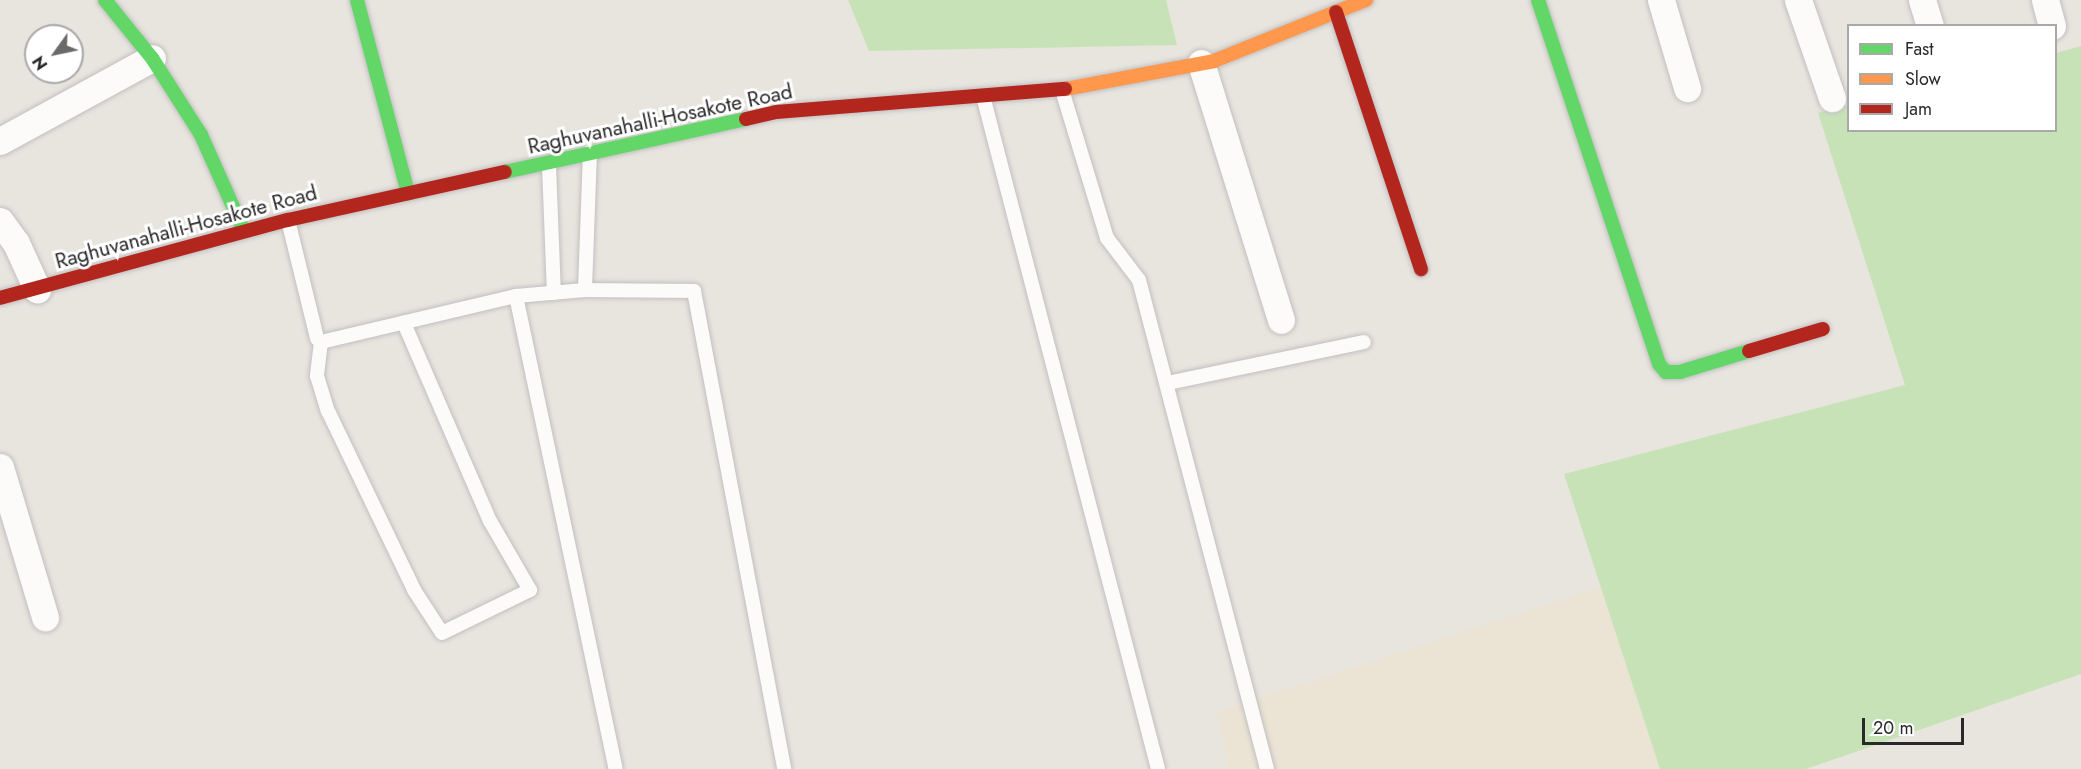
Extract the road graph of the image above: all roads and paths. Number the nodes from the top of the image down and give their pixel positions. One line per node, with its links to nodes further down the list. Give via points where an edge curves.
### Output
1 (105, 0): 12 (main road)
2 (357, 0): 21 (main road)
3 (1366, 0): 9 (main road, Raghuvanahalli-Hosakote Road)
4 (1538, 0): 33 (main road, via 1659,364 1666,372 1680,372)
5 (1661, 0): 14 (street)
6 (1798, 0): 17 (street)
7 (1922, 0): 10 (street)
8 (2045, 0): 11 (street)
9 (1336, 12): 13 (main road, Raghuvanahalli-Hosakote Road); 25 (main road)
10 (1929, 24)
11 (2051, 24)
12 (152, 58): 18 (street); 24 (main road, via 201,135)
13 (1201, 63): 15 (main road, Raghuvanahalli-Hosakote Road); 31 (street)
14 (1687, 88)
15 (1062, 90): 16 (main road, Raghuvanahalli-Hosakote Road); 36 (lane, via 1107,238 1139,280)
16 (983, 94): 19 (main road, Raghuvanahalli-Hosakote Road, via 777,112); 41 (lane)
17 (1832, 98)
18 (0, 141)
19 (590, 152): 20 (main road, Raghuvanahalli-Hosakote Road); 27 (lane)
20 (549, 165): 21 (main road, Raghuvanahalli-Hosakote Road); 28 (lane)
21 (408, 193): 22 (main road, Raghuvanahalli-Hosakote Road)
22 (288, 220): 24 (main road, Raghuvanahalli-Hosakote Road); 34 (lane)
23 (0, 221): 26 (street, via 16,243)
24 (244, 231): 26 (main road, Raghuvanahalli-Hosakote Road)
25 (1421, 269)
26 (37, 290): 30 (main road, Raghuvanahalli-Hosakote Road)
27 (585, 290): 28 (lane); 40 (lane, via 694,291)
28 (554, 293): 29 (lane)
29 (516, 296): 32 (lane); 39 (lane)
30 (0, 298)
31 (1281, 321)
32 (405, 323): 34 (lane); 34 (lane, via 490,521 530,590 442,633 414,590 328,411 317,376)
33 (1823, 329)
34 (321, 342)
35 (1364, 342): 36 (lane)
36 (1168, 383): 42 (lane)
37 (0, 468): 38 (street)
38 (45, 617)
39 (616, 769)
40 (784, 769)
41 (1158, 769)
42 (1267, 769)

